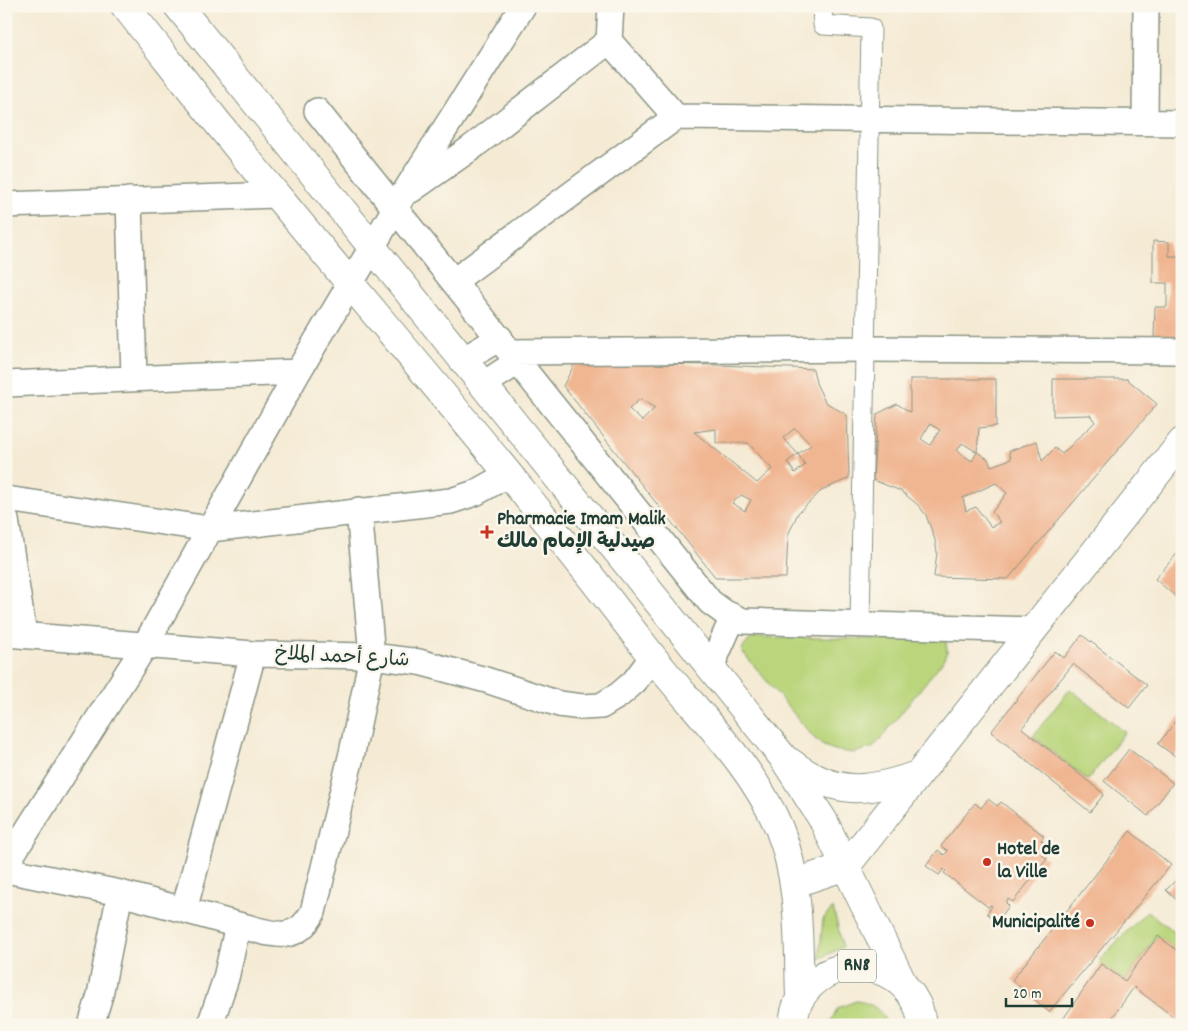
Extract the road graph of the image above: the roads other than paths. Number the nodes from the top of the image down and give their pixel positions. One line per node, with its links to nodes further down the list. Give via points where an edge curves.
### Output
1 (125, 6): 13 (main road)
2 (178, 6): 17 (main road)
3 (523, 6): 15 (street)
4 (611, 6): 7 (street)
5 (822, 6): 10 (street, via 822,25 871,28)
6 (1146, 6): 11 (street)
7 (609, 41): 9 (street); 15 (street)
8 (317, 111): 15 (street)
9 (676, 117): 10 (street); 18 (street)
10 (869, 120): 11 (street); 20 (street)
11 (1145, 122): 12 (street)
12 (1182, 123)
13 (276, 194): 14 (street); 19 (main road)
14 (129, 200): 16 (street); 25 (street)
15 (399, 202): 17 (street); 18 (street)
16 (6, 205)
17 (372, 249): 19 (street); 23 (main road)
18 (454, 281): 21 (street)
19 (350, 284): 24 (street); 29 (main road)
20 (865, 349): 21 (street); 22 (street); 35 (street)
21 (510, 350): 23 (street); 27 (street); 34 (street, via 710,602)
22 (1182, 351)
23 (464, 359): 27 (main road)
24 (298, 372): 25 (street); 33 (street)
25 (134, 378): 26 (street)
26 (6, 384)
27 (484, 384): 42 (main road)
28 (1182, 442): 36 (main road)
29 (507, 475): 31 (street, via 451,501); 41 (main road)
30 (6, 499): 33 (street)
31 (359, 510): 33 (street); 40 (street)
32 (6, 520): 37 (street)
33 (210, 529): 38 (street)
34 (733, 617): 35 (street, via 743,621); 42 (street)
35 (860, 625): 36 (street)
36 (1034, 630): 44 (main road)
37 (15, 634): 38 (street, شارع أحمد الملاخ)
38 (144, 647): 39 (street, شارع أحمد الملاخ); 45 (street)
39 (253, 654): 40 (street, شارع أحمد الملاخ); 50 (street)
40 (372, 656): 41 (street, شارع أحمد الملاخ, via 419,662 559,704 582,707 601,706 619,695 634,682); 51 (street, via 352,753 310,917 299,930 286,935)
41 (652, 658): 48 (main road, via 754,782 778,828)
42 (710, 667): 43 (main road)
43 (782, 756): 44 (main road, via 820,782 841,788 870,789); 46 (main road, via 823,820)
44 (917, 775): 46 (main road)
45 (6, 864)
46 (846, 866): 48 (main road); 52 (main road)
47 (6, 870): 49 (street)
48 (795, 883): 53 (main road)
49 (120, 893): 50 (street); 54 (street)
50 (184, 910): 51 (street)
51 (238, 924): 55 (street, via 226,978)
52 (914, 1004): 53 (main road, RN8, via 887,972 868,966 848,966 813,982); 56 (main road, RN8)
53 (793, 1013)
54 (91, 1025)
55 (210, 1025)
56 (939, 1025)

